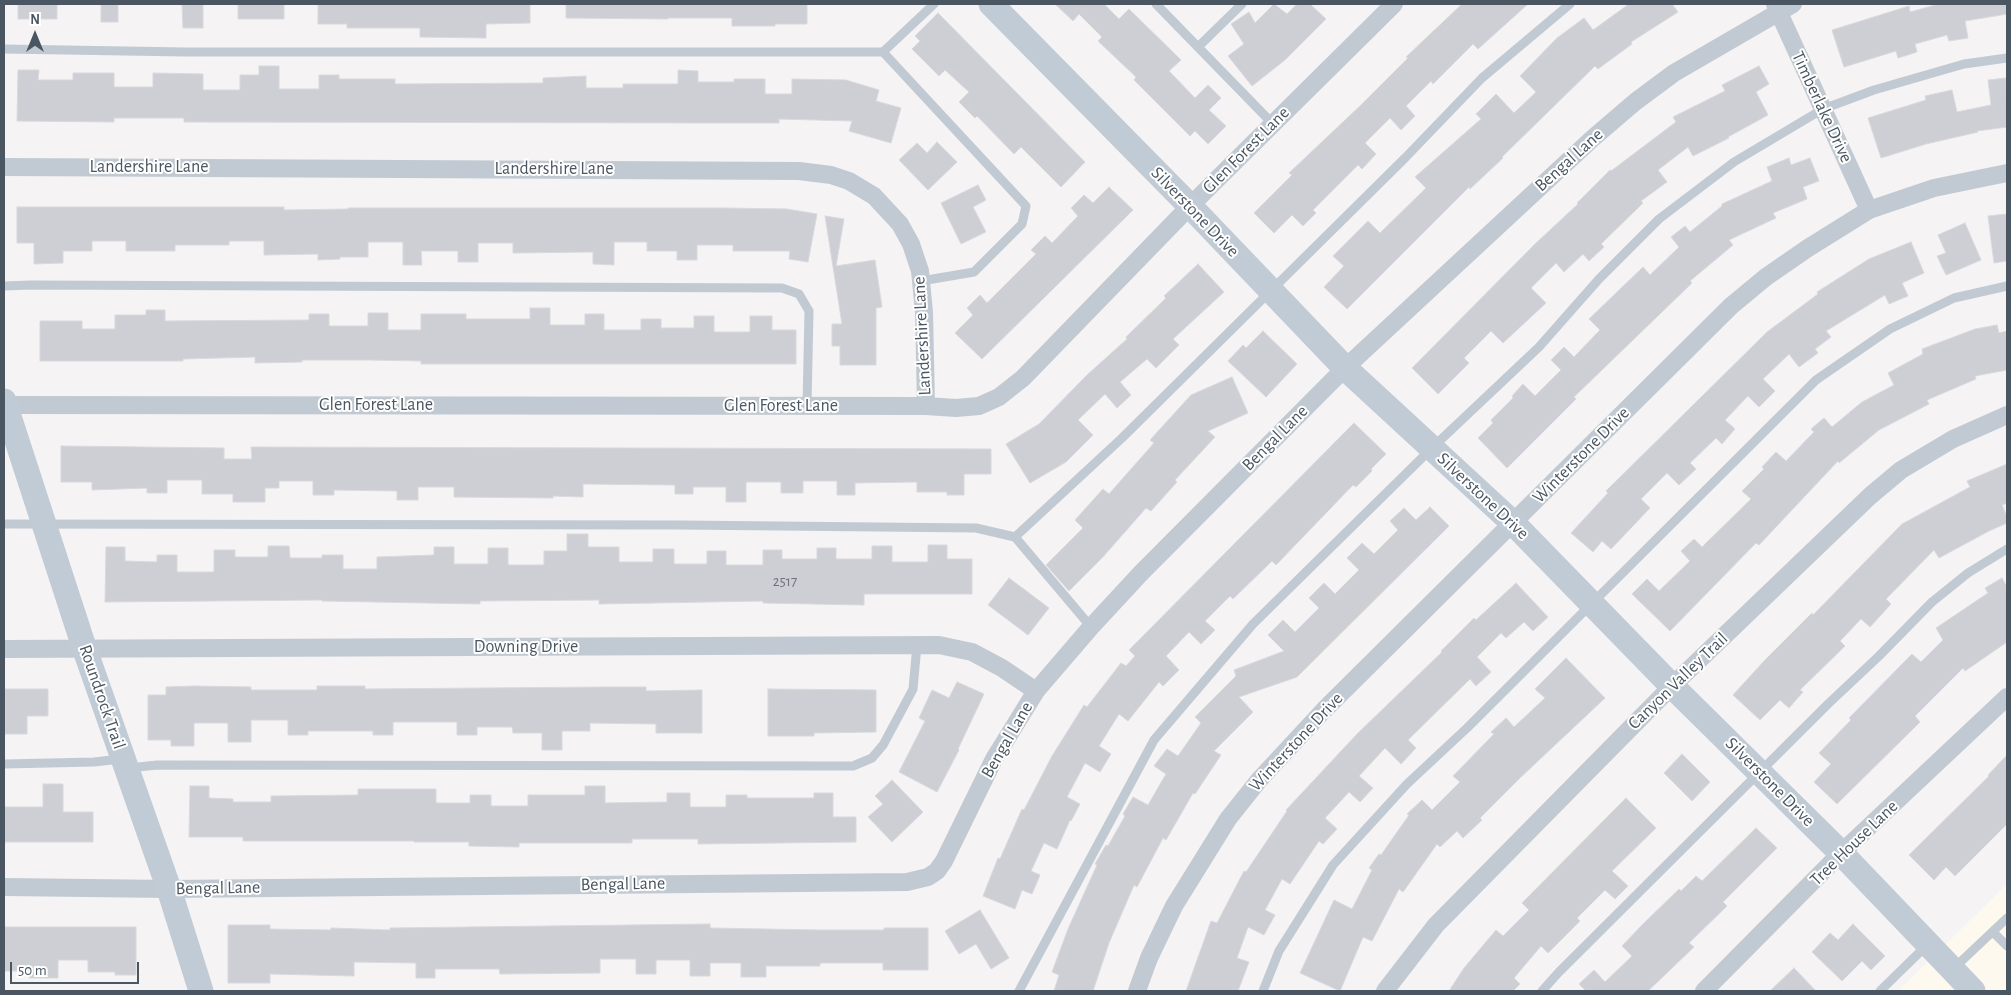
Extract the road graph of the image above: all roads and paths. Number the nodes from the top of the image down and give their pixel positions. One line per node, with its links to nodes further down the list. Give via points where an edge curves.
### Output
1 (934, 4): 10 (lane)
2 (991, 4): 16 (street, Silverstone Drive)
3 (1156, 4): 8 (lane)
4 (1242, 4): 8 (lane)
5 (1394, 4): 13 (street, Glen Forest Lane)
6 (1570, 4): 21 (lane, via 1482,78)
7 (1782, 6): 12 (street, Timberlake Drive); 22 (street, Bengal Lane, via 1674,73 1635,102 1592,138)
8 (1198, 47): 13 (lane)
9 (4, 49): 10 (lane)
10 (883, 52): 18 (lane, via 1026,206 1022,224 974,272)
11 (2007, 58): 12 (lane, via 1964,64 1874,90)
12 (1823, 109): 17 (street, Timberlake Drive); 27 (lane, via 1734,162 1659,219 1599,279 1539,347)
13 (1273, 124): 16 (street, Glen Forest Lane)
14 (4, 167): 18 (street, Landershire Lane, via 799,170 849,181 874,196 900,224 911,244)
15 (2007, 173): 17 (street, Winterstone Drive, via 1934,188)
16 (1190, 206): 21 (street, Silverstone Drive); 25 (street, Glen Forest Lane, via 1000,397 979,406)
17 (1869, 210): 28 (street, Winterstone Drive, via 1766,277 1731,306)
18 (921, 281): 25 (street, Landershire Lane)
19 (4, 286): 24 (lane, via 782,288 799,294 809,310)
20 (2007, 286): 33 (lane, via 1954,298 1890,329 1816,380)
21 (1271, 290): 22 (street, Silverstone Drive); 31 (lane, via 1122,438)
22 (1345, 368): 27 (street, Silverstone Drive); 34 (street, Bengal Lane)
23 (4, 404): 24 (street, Glen Forest Lane); 30 (street, Roundrock Trail)
24 (807, 406): 25 (street, Glen Forest Lane)
25 (926, 406)
26 (2007, 415): 38 (street, Canyon Valley Trail, via 1953,439 1901,470)
27 (1432, 448): 28 (street, Silverstone Drive); 53 (lane, via 1253,624 1154,740)
28 (1513, 523): 33 (street, Silverstone Drive); 54 (street, Winterstone Drive, via 1324,710 1259,780 1228,819 1174,906)
29 (4, 524): 30 (lane)
30 (43, 524): 31 (lane, via 976,528); 37 (street, Roundrock Trail)
31 (1015, 537): 34 (lane)
32 (2007, 549): 43 (lane, via 1968,573 1932,602)
33 (1592, 604): 38 (street, Silverstone Drive); 55 (lane, via 1407,784 1333,865 1279,951)
34 (1091, 627): 39 (street, Bengal Lane)
35 (917, 645): 37 (street, Downing Drive); 39 (street, Downing Drive, via 939,645 972,652); 41 (lane, via 913,689 883,745 872,758 853,766)
36 (4, 649): 37 (street, Downing Drive)
37 (85, 650): 41 (street, Roundrock Trail)
38 (1672, 686): 43 (street, Silverstone Drive); 56 (street, Canyon Valley Trail, via 1436,925)
39 (1036, 691): 46 (street, Bengal Lane, via 994,759 944,861 937,871 918,880)
40 (2007, 697): 44 (street, Tree House Lane)
41 (125, 763): 42 (lane); 46 (street, Roundrock Trail)
42 (4, 764)
43 (1760, 773): 44 (street, Silverstone Drive); 57 (lane)
44 (1841, 853): 49 (street, Silverstone Drive); 58 (street, Tree House Lane)
45 (4, 887): 46 (street, Bengal Lane)
46 (169, 889): 52 (street, Roundrock Trail)
47 (2007, 918): 48 (lane)
48 (1993, 932): 50 (lane); 51 (lane)
49 (1928, 944): 51 (street, Silverstone Drive); 59 (lane)
50 (2007, 946)
51 (1953, 970): 60 (street, Silverstone Drive)
52 (201, 991)
53 (1019, 991)
54 (1137, 991)
55 (1263, 991)
56 (1385, 991)
57 (1542, 991)
58 (1704, 991)
59 (1880, 991)
60 (1974, 991)

